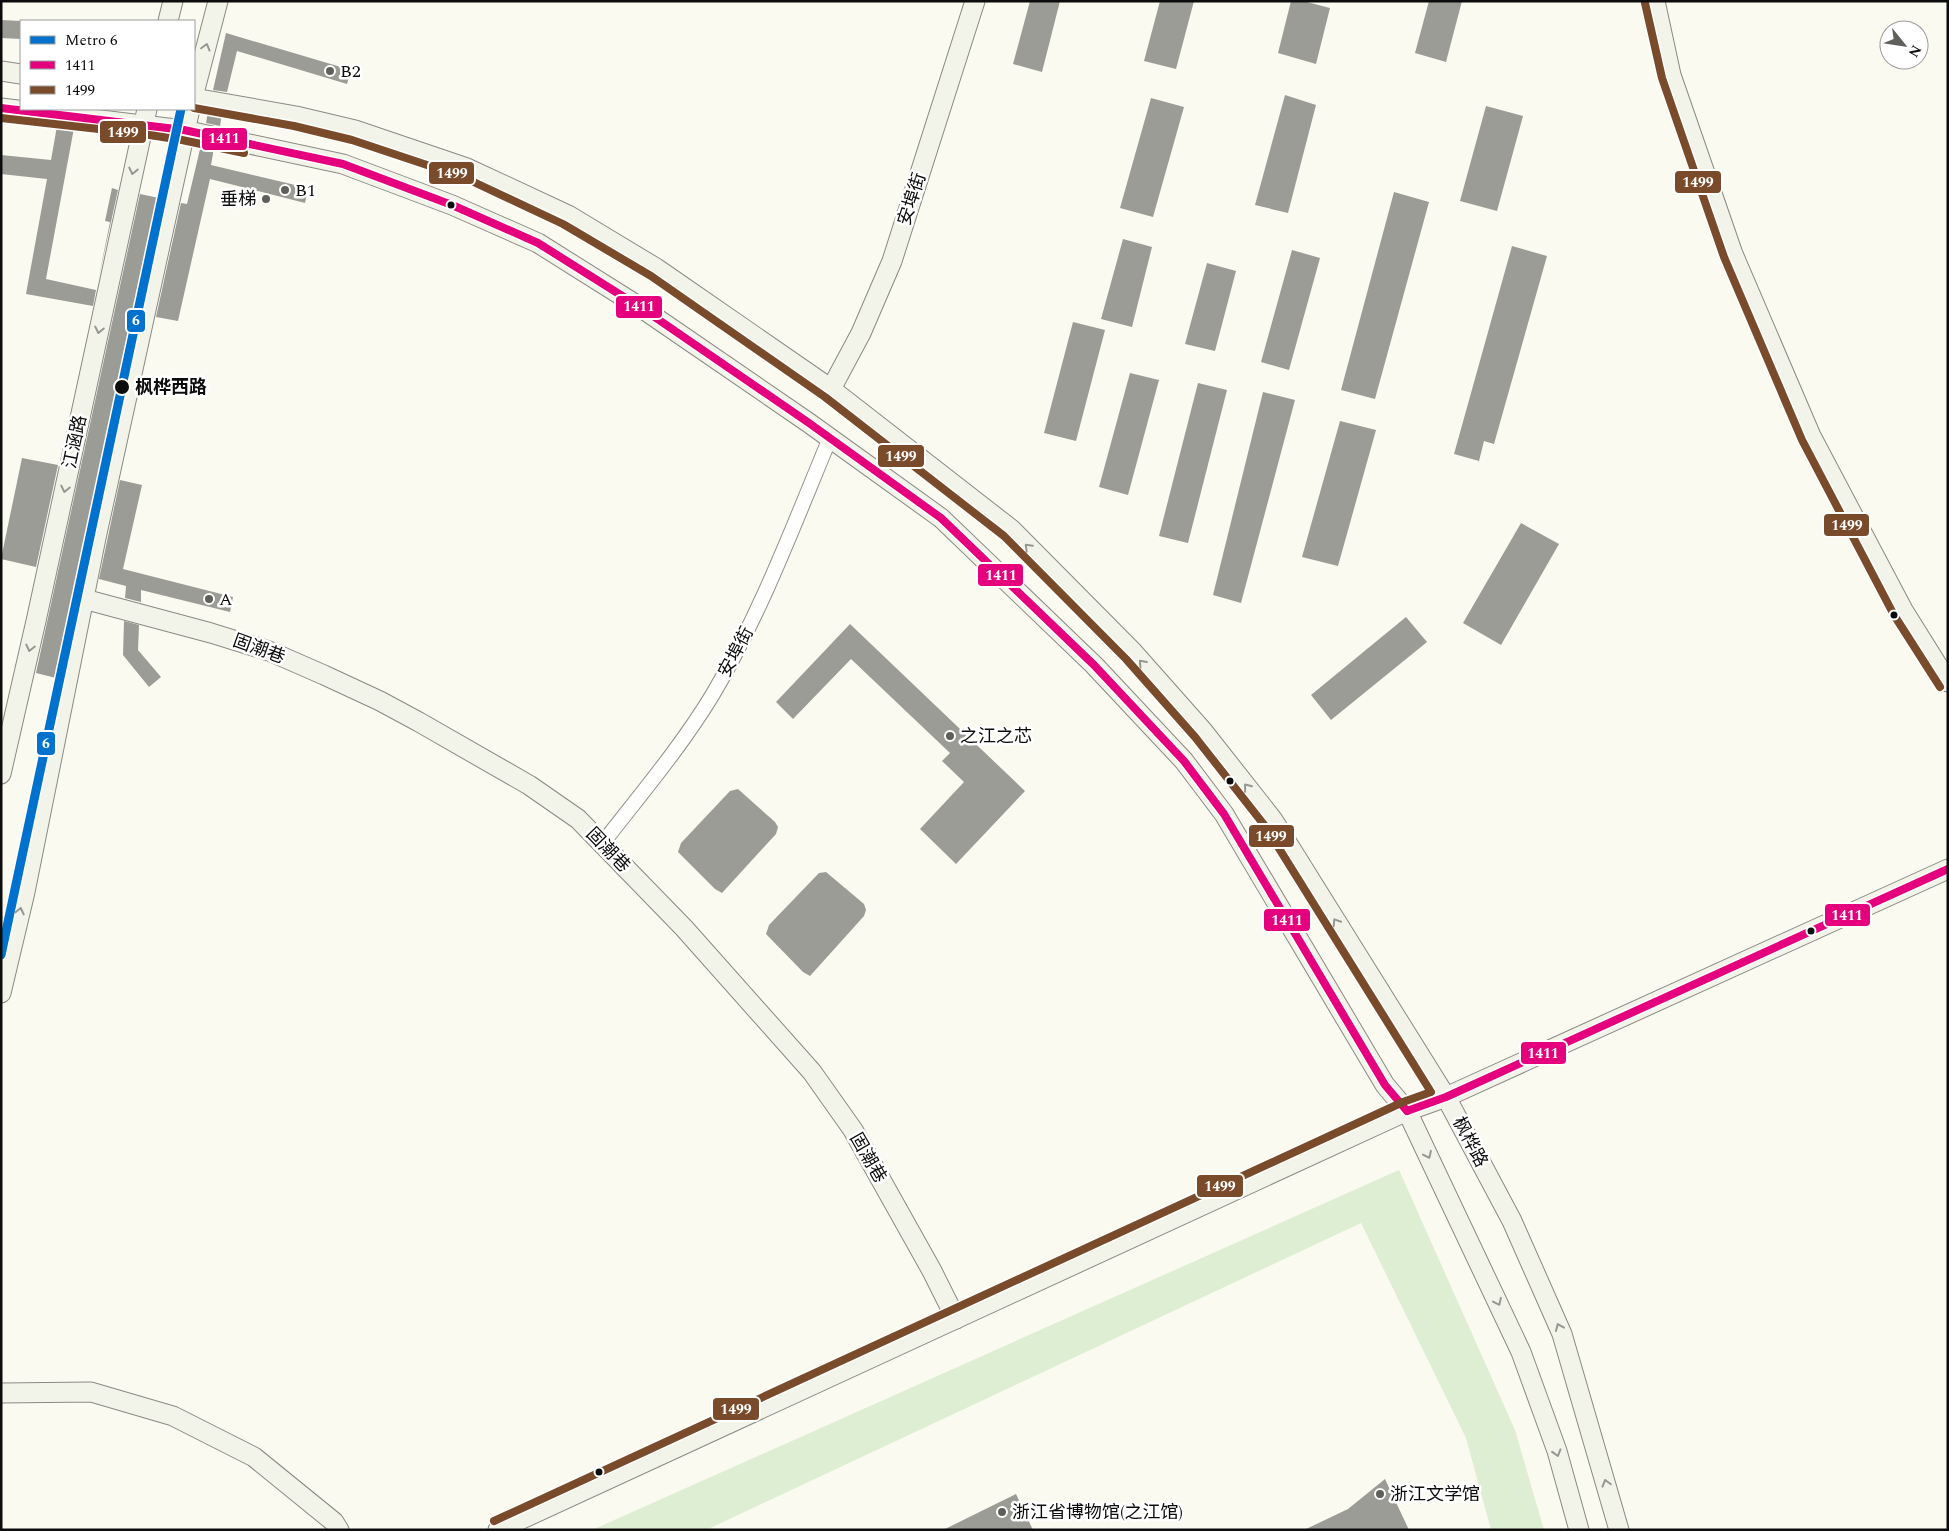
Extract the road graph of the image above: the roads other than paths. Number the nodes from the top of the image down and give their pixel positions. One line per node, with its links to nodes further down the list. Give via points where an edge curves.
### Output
1 (173, 1): 5 (main road)
2 (218, 1): 8 (main road, one-way to 2)
3 (975, 1): 16 (main road, 安埠街, via 892,261 861,332)
4 (1654, 1): 19 (main road, via 1671,75 1733,254 1811,436 1904,610)
5 (168, 20)
6 (1, 71): 7 (main road)
7 (20, 74)
8 (195, 89)
9 (195, 98): 16 (main road, 枫桦路, via 355,130 467,168 568,215 648,263)
10 (1, 108): 11 (main road)
11 (20, 109)
12 (37, 110): 14 (main road)
13 (190, 110): 15 (main road)
14 (146, 116): 15 (main road); 20 (main road, 江涵路, one-way to 20)
15 (184, 130): 17 (main road, via 343,164 452,205 538,243 643,309); 18 (main road)
16 (831, 389): 24 (main road, 枫桦路, one-way to 16, via 1273,820 1203,731 1133,652 1011,529)
17 (830, 438): 21 (street, 安埠街, via 761,602 732,661 679,743); 25 (main road, via 941,518 1094,665 1184,761 1224,814 1268,884 1384,1085)
18 (84, 599): 21 (main road, 固潮巷, via 269,651 380,701 529,785 578,820); 23 (main road, one-way to 18, via 25,892)
19 (1948, 682)
20 (1, 774)
21 (602, 844): 26 (main road, 固潮巷, via 684,928 812,1072 853,1130)
22 (1948, 869): 24 (main road)
23 (1, 993)
24 (1446, 1097): 25 (main road); 31 (main road, 枫桦路, one-way to 24, via 1562,1334 1512,1221)
25 (1407, 1111): 26 (main road); 30 (main road, one-way to 30, via 1521,1352 1557,1451)
26 (956, 1319): 29 (main road)
27 (1, 1393): 28 (main road, via 92,1392 173,1416 254,1457 334,1522)
28 (339, 1530)
29 (498, 1530)
30 (1579, 1530)
31 (1619, 1530)

